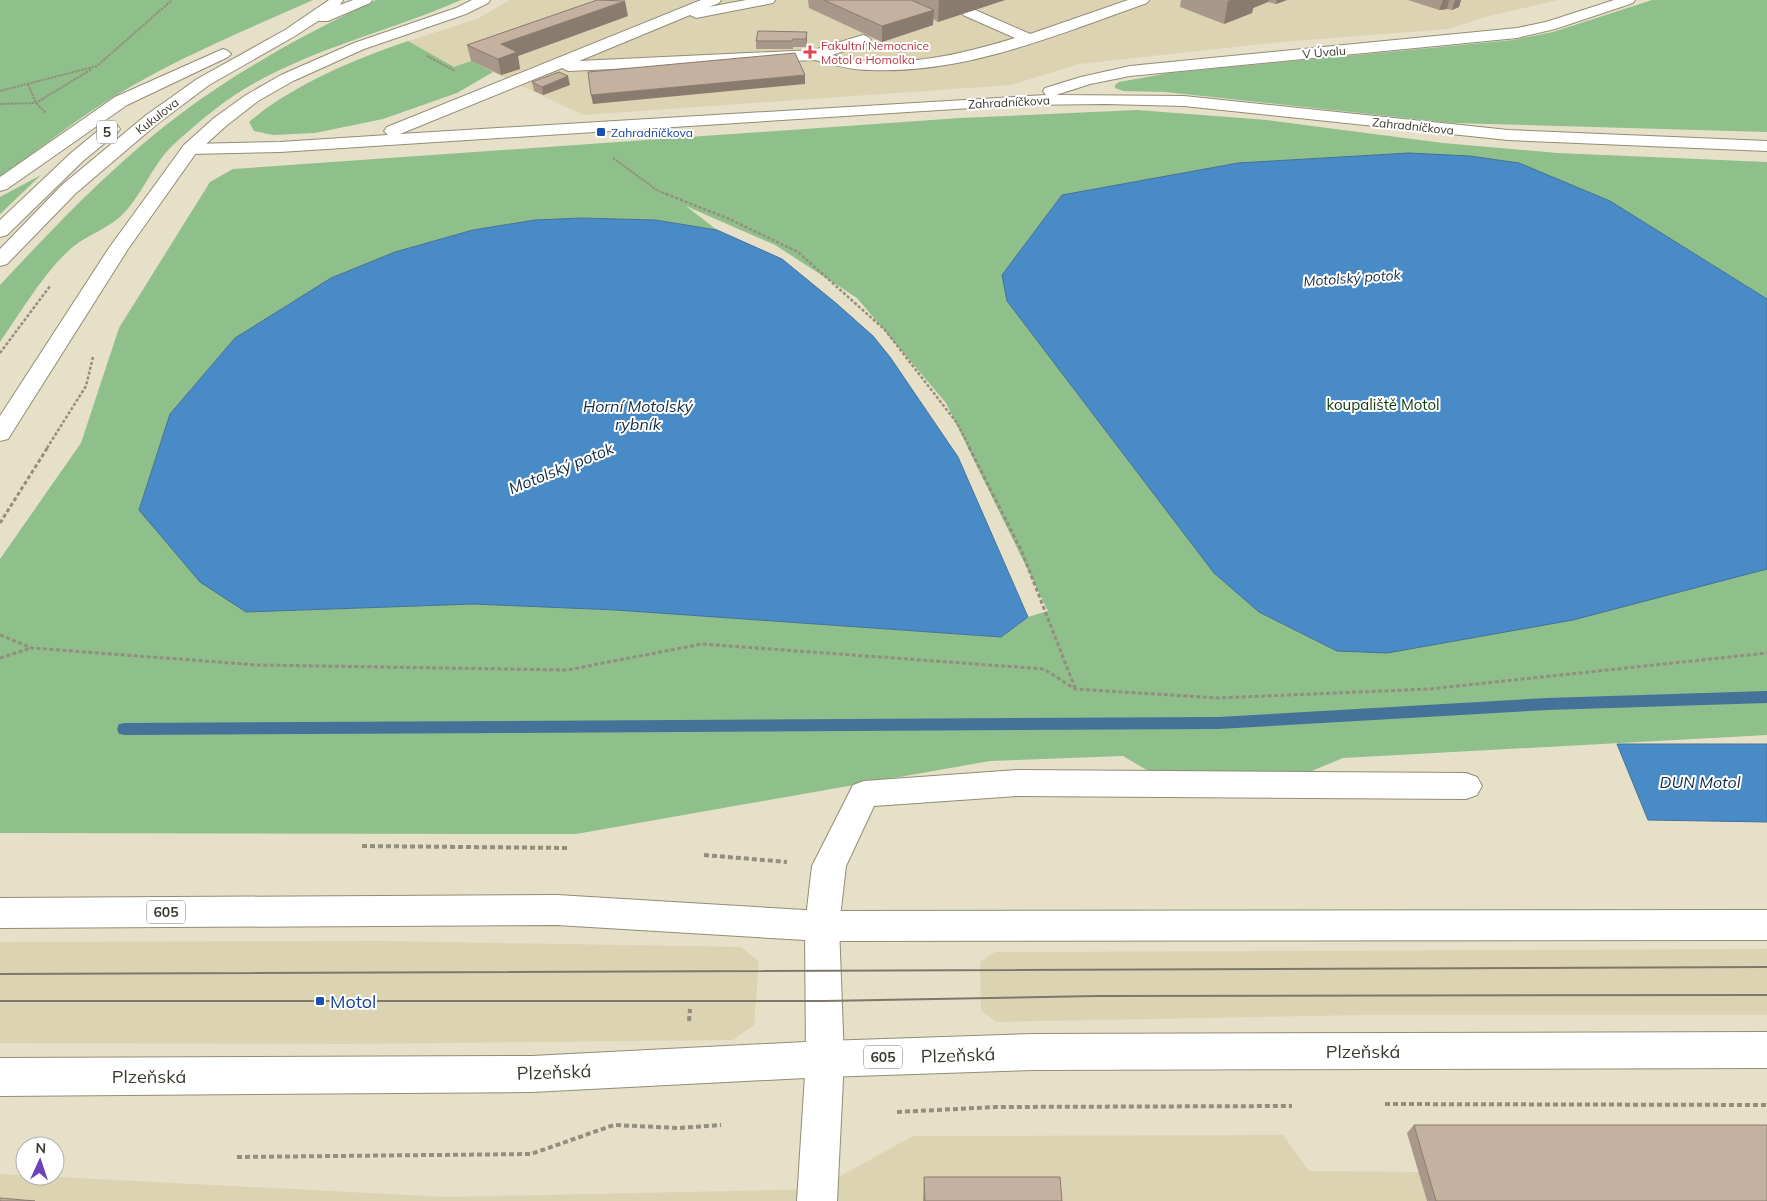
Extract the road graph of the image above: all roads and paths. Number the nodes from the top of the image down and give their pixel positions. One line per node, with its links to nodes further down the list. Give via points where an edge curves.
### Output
1 (172, 0): 18 (path)
2 (365, 0): 13 (main road)
3 (483, 0): 28 (main road, via 461,11 359,46 287,78 252,98)
4 (714, 0): 12 (main road)
5 (768, 0): 12 (main road)
6 (1142, 0): 14 (main road)
7 (1579, 0): 10 (main road)
8 (1628, 0): 10 (main road, V Úvalu)
9 (339, 1): 13 (main road, Kukulova / 5); 16 (main road, Kukulova / 5)
10 (1595, 11): 22 (main road, V Úvalu, via 1534,30 1499,36 1111,74)
11 (968, 12): 14 (main road)
12 (667, 19): 19 (main road)
13 (290, 33): 32 (main road, Kukulova / 5, via 203,82 150,120 69,189)
14 (1029, 39): 17 (main road, via 983,54 911,65 850,64)
15 (863, 40): 17 (main road)
16 (229, 52): 30 (main road, via 121,102); 31 (main road, Kukulova / 5, via 170,86 108,131)
17 (815, 55): 19 (main road)
18 (97, 66): 20 (path); 23 (path)
19 (549, 67): 26 (main road)
20 (28, 84): 21 (path); 23 (path)
21 (0, 91)
22 (1019, 100): 26 (main road, Zahradníčkova); 27 (main road, Zahradníčkova, via 1184,101 1508,135)
23 (36, 103): 24 (path); 25 (path)
24 (0, 104)
25 (49, 116)
26 (371, 139): 28 (main road, Zahradníčkova, via 280,147)
27 (1767, 146)
28 (190, 149): 34 (main road, via 120,248)
29 (608, 151): 40 (path, via 658,191 727,218 798,252 885,330 957,423 1022,552)
30 (0, 185)
31 (0, 231)
32 (0, 260)
33 (95, 349): 35 (path, via 86,386)
34 (0, 434)
35 (0, 524)
36 (0, 635): 37 (path)
37 (32, 648): 39 (path); 40 (path, via 258,665 567,670 702,644 1044,669)
38 (1767, 653): 40 (path, via 1429,689 1218,698)
39 (0, 658)
40 (1075, 688)
41 (1466, 786): 48 (main road, via 1017,783 864,794 830,866)
42 (362, 846): 43 (path)
43 (568, 848)
44 (704, 855): 45 (path)
45 (790, 862)
46 (0, 913): 48 (main road, 605, via 557,910)
47 (1767, 925): 48 (main road, 605)
48 (822, 926): 50 (main road)
49 (1767, 1050): 50 (main road, Plzeňská / 605, via 1033,1052)
50 (825, 1059): 51 (main road, Plzeňská / 605, via 532,1074); 58 (main road)
51 (0, 1077)
52 (1385, 1104): 53 (path)
53 (1767, 1105)
54 (1292, 1106): 55 (path)
55 (897, 1112)
56 (721, 1125): 57 (path, via 679,1128 614,1125 531,1154)
57 (237, 1157)
58 (816, 1201)

